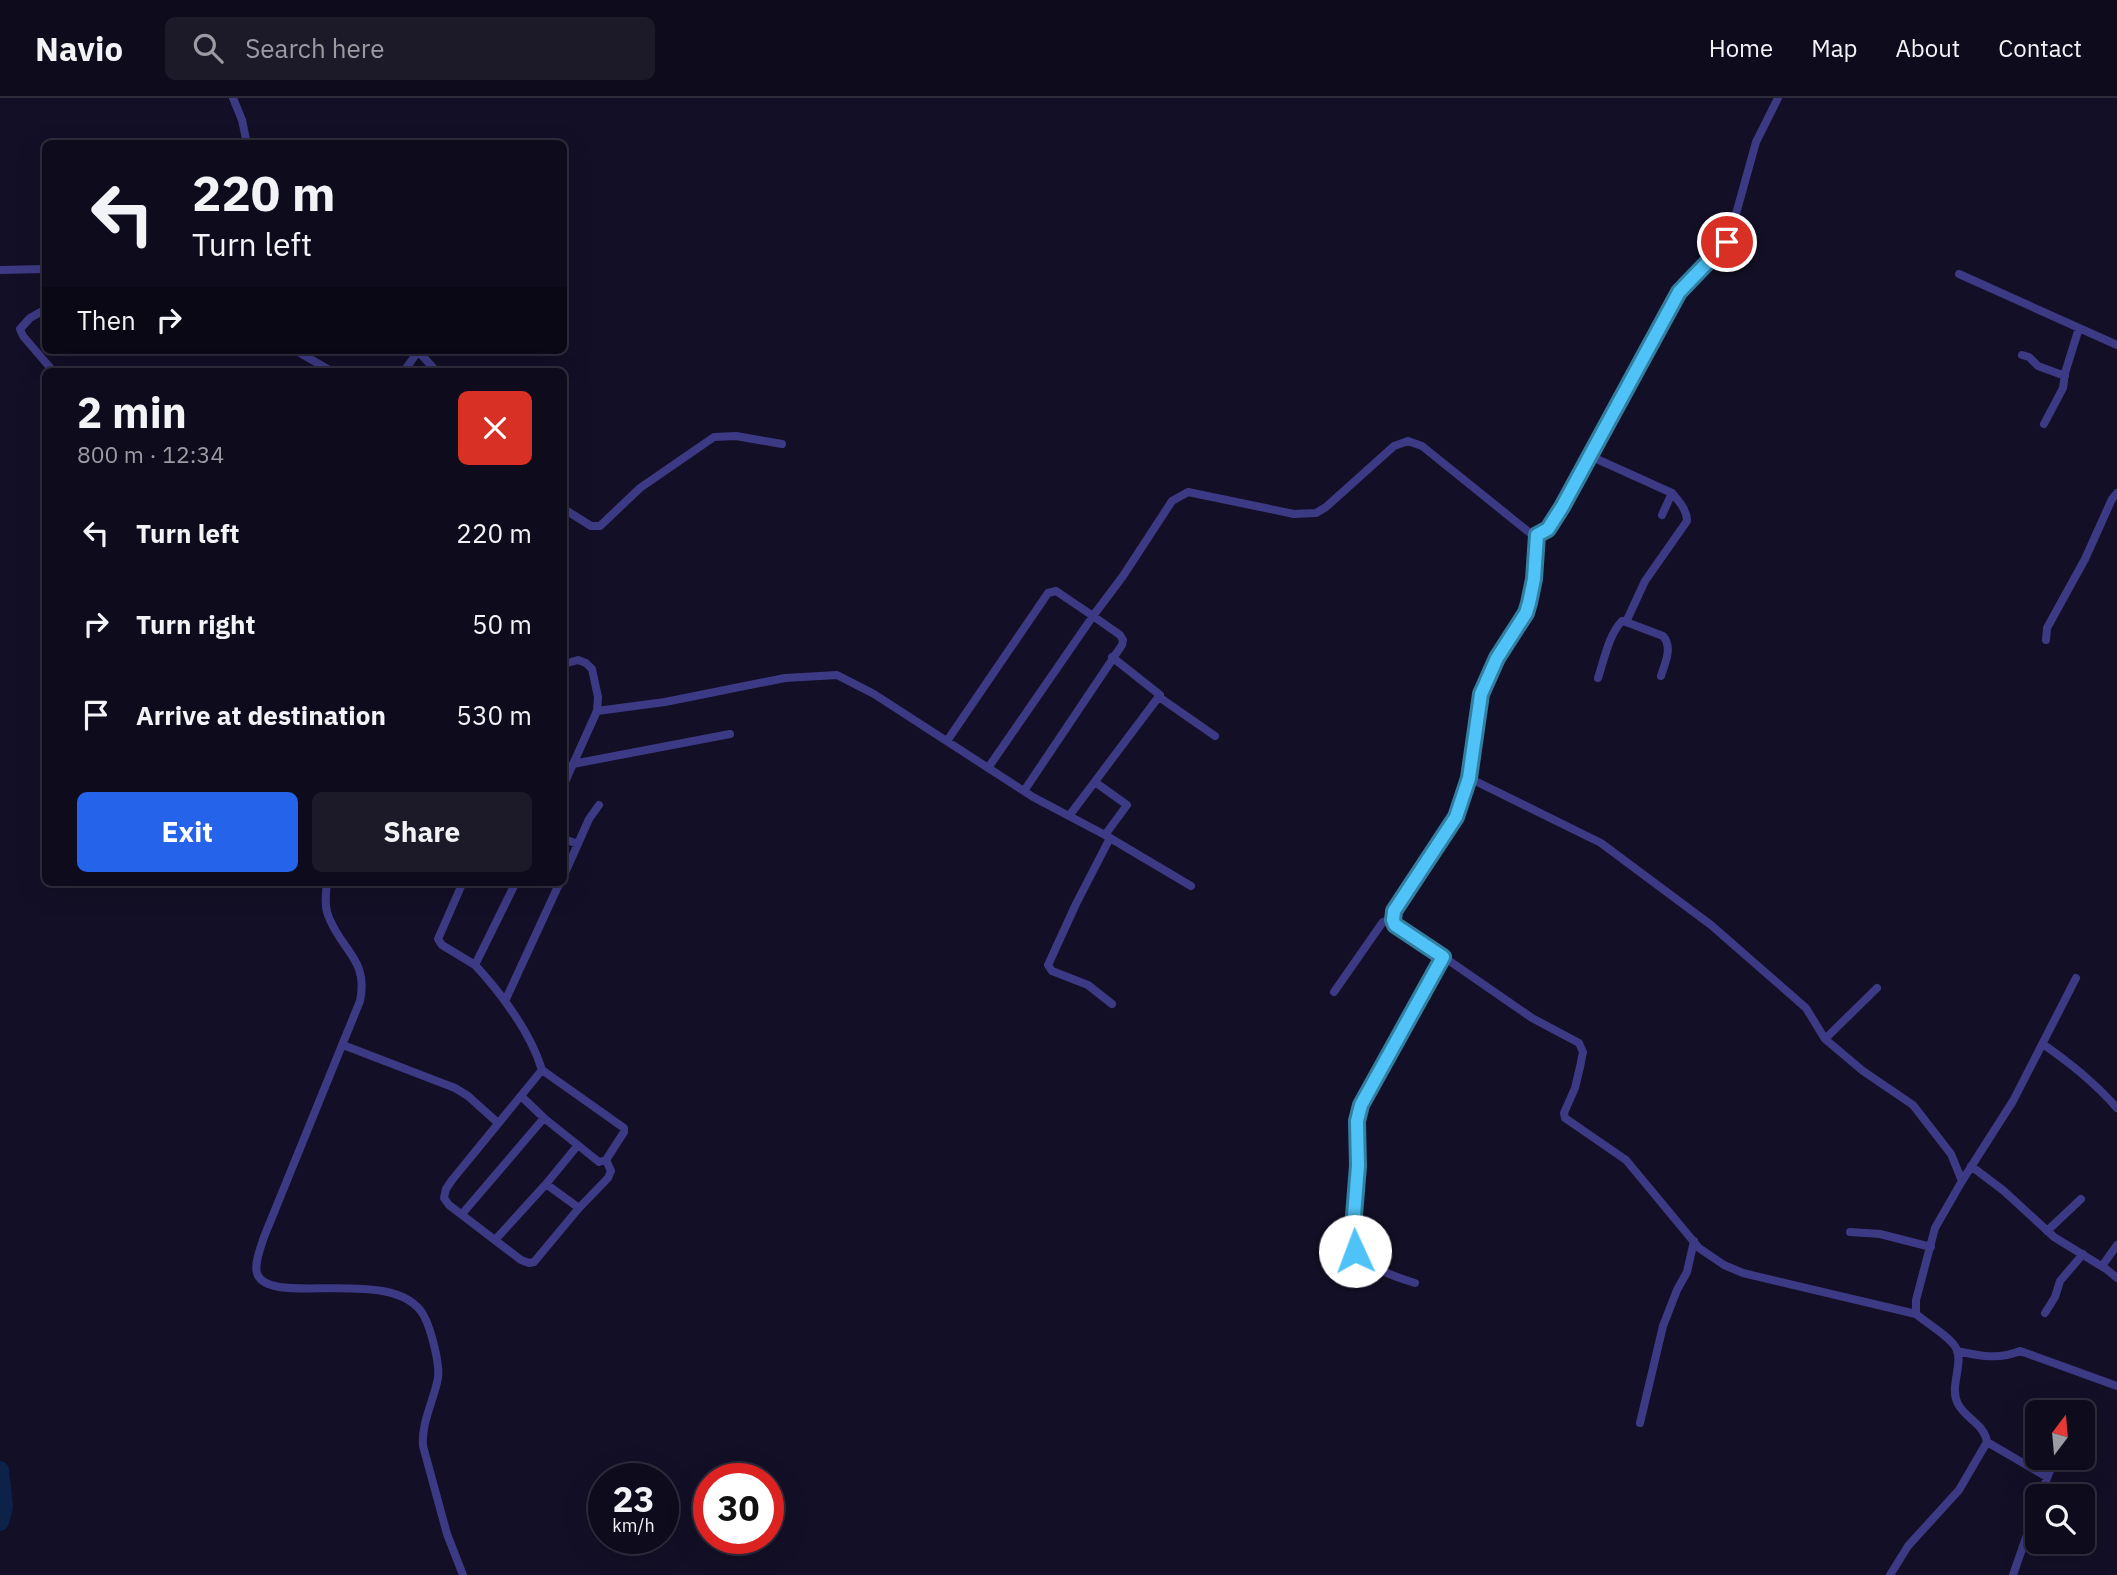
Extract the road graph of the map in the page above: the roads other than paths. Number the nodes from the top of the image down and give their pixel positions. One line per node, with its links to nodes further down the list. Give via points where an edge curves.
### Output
1 (233, 98): 3 (street)
2 (1778, 98): 19 (street, via 1756,142 1727,242 1679,292)
3 (246, 140)
4 (42, 269): 5 (street)
5 (0, 270)
6 (1959, 274): 8 (street)
7 (42, 311): 13 (street, via 20,329)
8 (2079, 328): 9 (street); 16 (street)
9 (2117, 345)
10 (302, 354): 14 (street)
11 (422, 354): 15 (street)
12 (2022, 355): 16 (street)
13 (50, 368)
14 (326, 368)
15 (433, 368)
16 (2064, 376): 17 (street)
17 (2044, 424)
18 (782, 444): 22 (street, via 714,437 640,488 600,526 591,526)
19 (1590, 456): 20 (street); 24 (street, via 1548,529)
20 (1672, 493): 23 (street); 26 (street, via 1687,521 1645,581)
21 (2117, 493): 27 (street, via 2047,628)
22 (567, 511)
23 (1662, 515)
24 (1537, 535): 25 (street, via 1422,446 1402,442 1316,513 1294,514 1188,492 1180,495); 40 (street, via 1526,613 1497,658 1479,701)
25 (1093, 616): 28 (street, via 1123,640); 36 (street, via 1056,591 1048,593); 38 (street)
26 (1626, 622): 30 (street, via 1667,639); 31 (street, via 1619,623)
27 (2046, 640)
28 (1112, 657): 32 (street); 42 (street)
29 (567, 663): 33 (street, via 578,660 592,669)
30 (1661, 676)
31 (1598, 678)
32 (1159, 697): 35 (street); 41 (street)
33 (597, 711): 36 (street, via 785,678 837,674); 37 (street)
34 (730, 734): 37 (street)
35 (1215, 736)
36 (947, 741): 38 (street)
37 (573, 764): 39 (street)
38 (988, 768): 42 (street)
39 (567, 777)
40 (1469, 778): 54 (street, via 1453,823 1396,906); 62 (street, via 1601,843 1773,978 1806,1008)
41 (1095, 782): 44 (street); 45 (street, via 1127,805)
42 (1024, 791): 44 (street)
43 (599, 805): 47 (street)
44 (1069, 816): 45 (street)
45 (1107, 836): 53 (street); 61 (street, via 1048,965 1052,971 1088,985)
46 (567, 840): 47 (street)
47 (578, 844): 48 (street)
48 (567, 868)
49 (327, 886): 64 (street, via 327,913 358,964 363,987)
50 (461, 886): 56 (street, via 438,939)
51 (514, 886): 56 (street)
52 (558, 886): 60 (street)
53 (1191, 886)
54 (1393, 920): 55 (street); 59 (street, via 1383,922)
55 (1443, 957): 81 (street, via 1532,1018 1579,1043 1583,1052 1565,1118 1626,1160); 87 (street, via 1361,1105 1357,1121 1352,1246 1391,1276)
56 (475, 965): 60 (street)
57 (2076, 978): 63 (street)
58 (1877, 988): 62 (street)
59 (1334, 992)
60 (505, 1001): 65 (street)
61 (1112, 1004)
62 (1825, 1039): 73 (street, via 1913,1105 1951,1154)
63 (2043, 1044): 67 (street, via 2079,1069); 72 (street)
64 (342, 1045): 69 (street, via 455,1088); 98 (street, via 264,1237 257,1274 269,1284 302,1290 391,1292 412,1301 423,1314 438,1364 423,1446 446,1534)
65 (542, 1070): 66 (street); 71 (street, via 624,1128)
66 (522, 1097): 68 (street); 69 (street)
67 (2117, 1108)
68 (544, 1118): 70 (street); 77 (street)
69 (498, 1124): 77 (street, via 446,1189 446,1202)
70 (578, 1145): 71 (street, via 599,1162); 74 (street)
71 (606, 1160): 76 (street, via 611,1171 608,1178)
72 (1971, 1166): 73 (street); 78 (street)
73 (1962, 1181): 83 (street, via 1935,1227)
74 (546, 1184): 76 (street); 80 (street)
75 (2081, 1199): 78 (street)
76 (579, 1208): 80 (street, via 534,1262 521,1260)
77 (462, 1214): 80 (street)
78 (2047, 1231): 84 (street)
79 (1850, 1232): 83 (street)
80 (496, 1239)
81 (1693, 1241): 89 (street, via 1705,1253 1743,1273); 92 (street, via 1686,1272 1663,1326)
82 (2117, 1245): 85 (street)
83 (1931, 1247): 89 (street)
84 (2083, 1254): 85 (street); 88 (street, via 2060,1282)
85 (2102, 1266): 86 (street)
86 (2117, 1278)
87 (1415, 1283)
88 (2045, 1313)
89 (1916, 1314): 90 (street)
90 (1957, 1351): 91 (street, via 1979,1356 2020,1351); 93 (street, via 1956,1399)
91 (2117, 1386)
92 (1640, 1423)
93 (1987, 1441): 95 (street); 99 (street, via 1959,1490 1908,1546)
94 (2050, 1470): 95 (street)
95 (2047, 1477): 96 (street)
96 (2044, 1484)
97 (2025, 1540): 100 (street)
98 (463, 1575)
99 (1890, 1575)
100 (2013, 1575)

